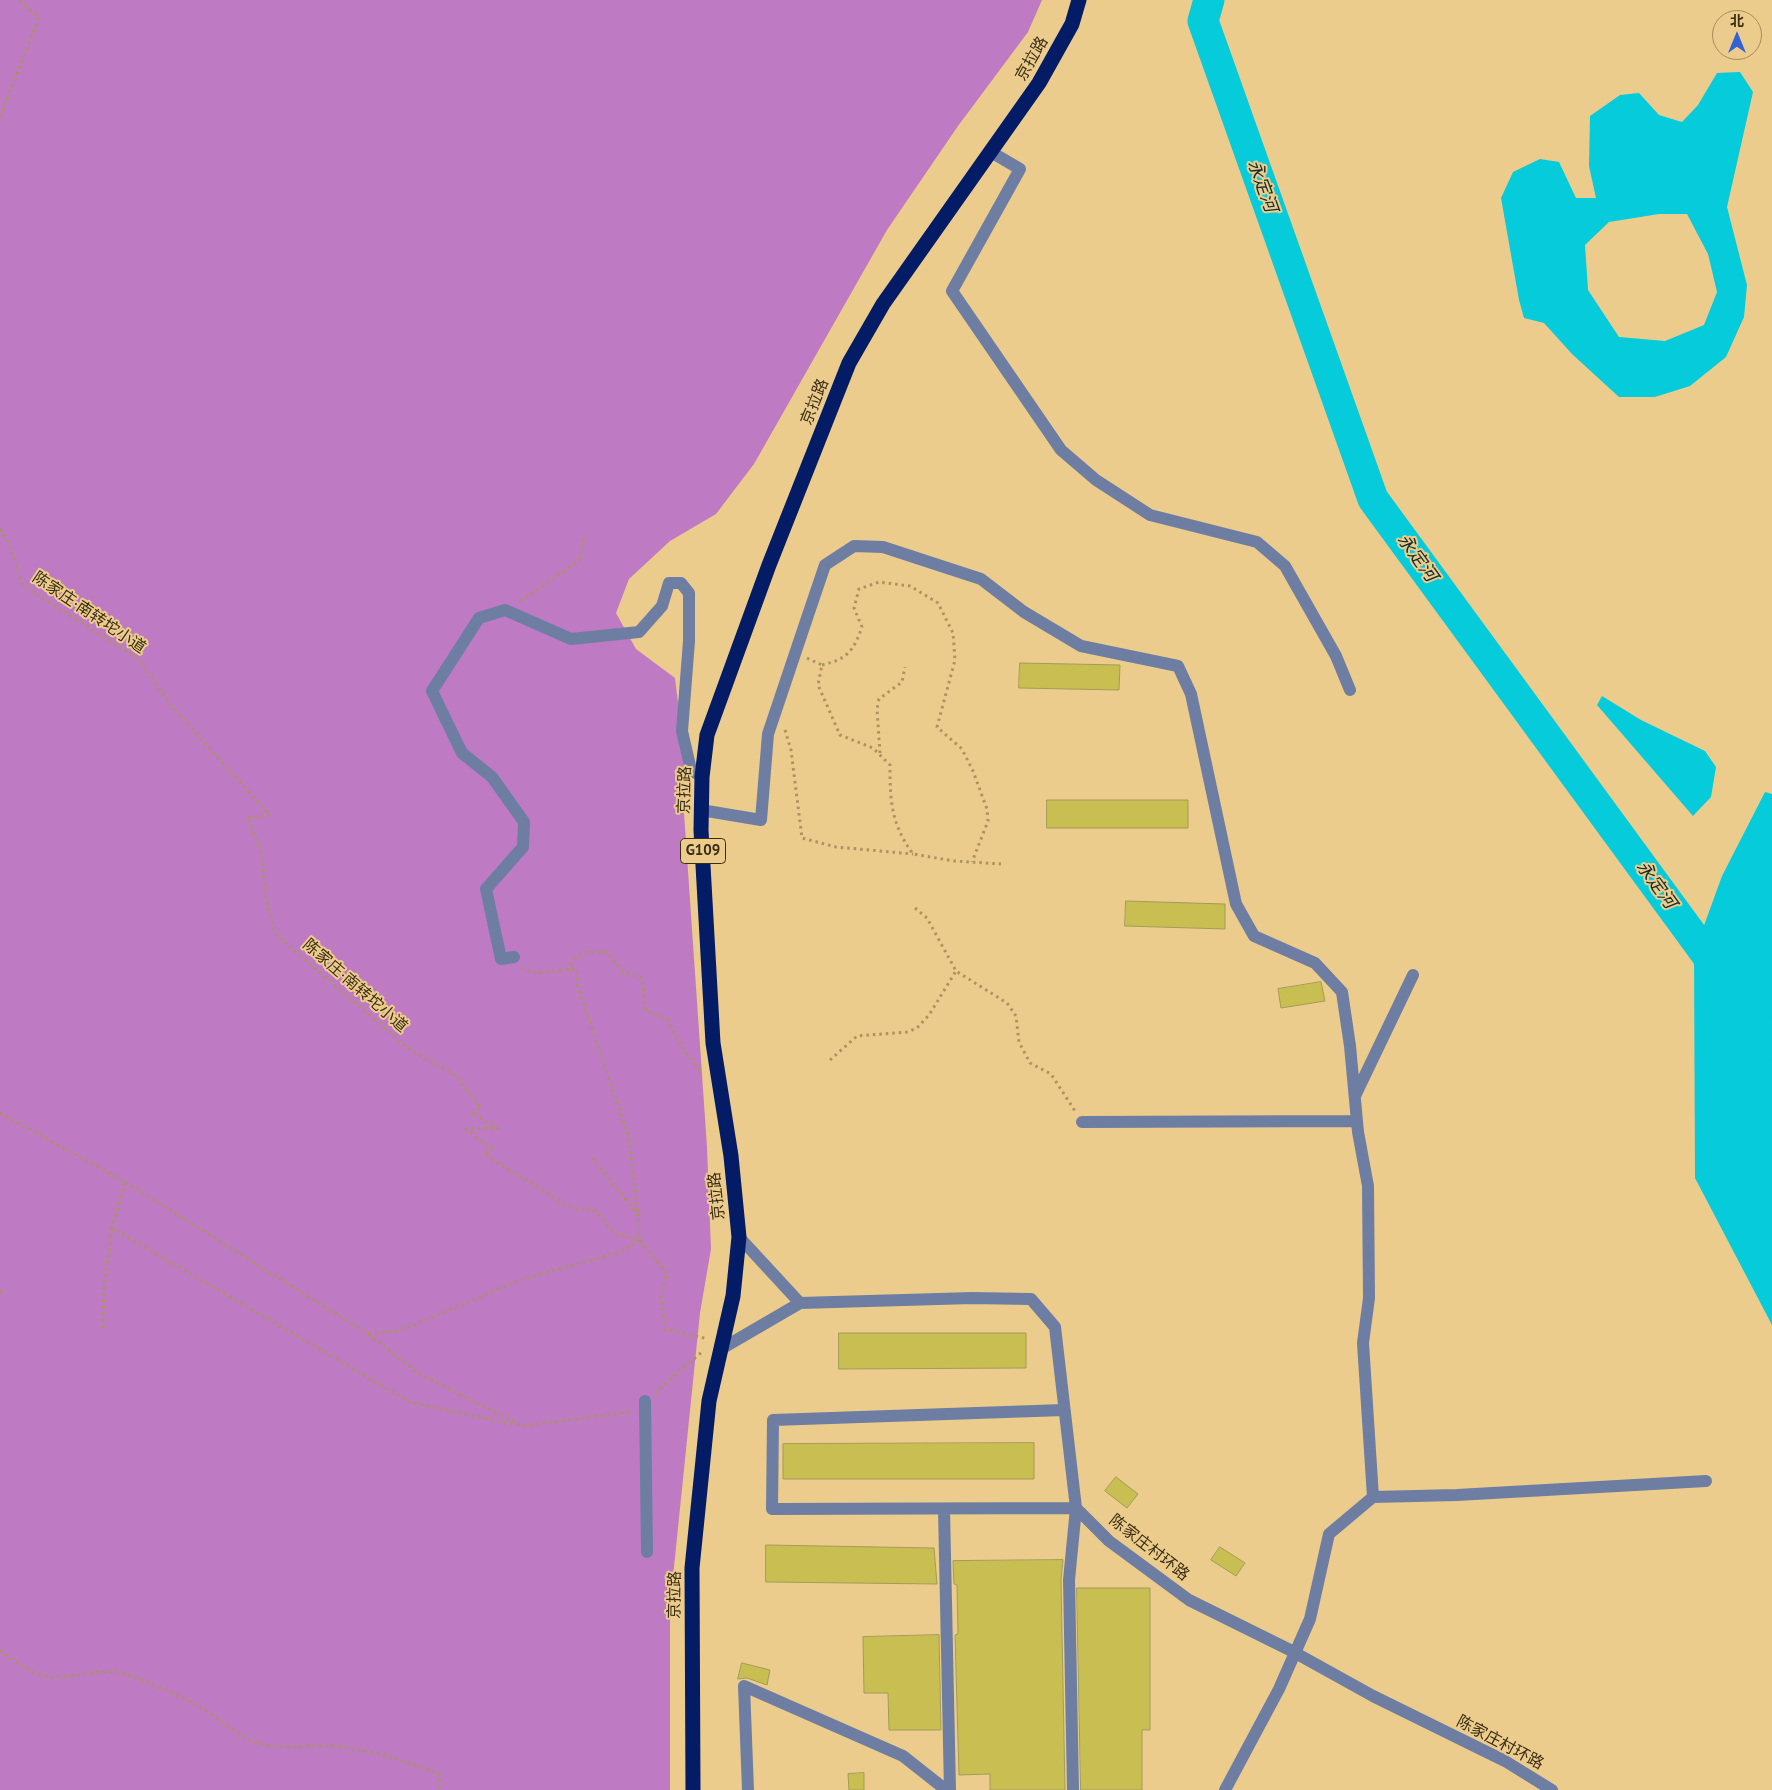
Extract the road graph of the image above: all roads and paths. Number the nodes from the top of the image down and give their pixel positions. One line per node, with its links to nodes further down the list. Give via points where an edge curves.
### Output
1 (19, 0): 3 (path, via 39,18)
2 (1079, 0): 4 (highway, 京拉路 / G109, via 1072,24 1039,84)
3 (0, 118)
4 (991, 152): 13 (street, via 1020,169 952,291 1061,450 1096,480 1150,515 1257,542 1285,566 1336,656); 16 (highway, 京拉路 / G109, via 883,304 849,363 769,565 707,735)
5 (0, 529): 37 (path, 陈家庄·南转坨小道, via 10,546 23,586 139,659 174,708 270,815 246,818 261,850 267,903 277,936 408,1048 456,1076 481,1108 471,1113 498,1128 466,1129 492,1149 484,1154 563,1203 578,1210 594,1209 614,1233)
6 (585, 535): 7 (path, via 579,561)
7 (504, 610): 16 (street, via 571,640 639,632 662,606 669,583 681,583 689,592 682,731 691,770); 22 (street, via 479,618 432,691 462,753 492,777 524,822 523,847 486,889 501,959)
8 (796, 652): 9 (path); 17 (street, via 768,734 760,820); 28 (street, via 825,565 854,546 883,546 981,579 1024,612 1080,646 1178,666 1191,694 1236,904 1254,936 1315,963 1342,992)
9 (810, 659): 10 (path); 12 (path)
10 (822, 665): 15 (path, via 818,685 840,735 874,748); 19 (path, via 841,661 857,642 862,627 854,608 859,589 879,582 910,586 938,603 953,633 955,660 937,726 962,749 987,809 988,821)
11 (905, 667): 15 (path, via 902,682 879,699)
12 (807, 668)
13 (1350, 690)
14 (784, 726): 18 (path, via 791,750 802,838 836,847)
15 (880, 754): 18 (path, via 890,765 890,803 903,840)
16 (702, 777): 17 (highway, 京拉路 / G109)
17 (701, 810): 36 (highway, 京拉路 / G109, via 713,1043)
18 (913, 854): 19 (path)
19 (972, 862): 20 (path)
20 (1001, 864)
21 (915, 908): 24 (path, via 927,918)
22 (514, 957): 23 (path, via 519,967 536,973)
23 (567, 970): 27 (path, via 575,957 583,952 607,952 623,972 642,978 646,1011 667,1019 684,1052); 34 (path, via 576,969 578,987 630,1138)
24 (956, 971): 26 (path, via 929,1015 917,1028 908,1032 857,1036); 31 (path, via 1007,1003 1016,1016 1019,1042 1030,1063 1051,1074)
25 (1413, 975): 28 (street)
26 (830, 1060)
27 (703, 1073)
28 (1355, 1096): 30 (street)
29 (0, 1113): 33 (path)
30 (1357, 1121): 31 (street); 49 (street, via 1368,1186 1368,1298 1363,1343)
31 (1082, 1122)
32 (592, 1157): 34 (path)
33 (125, 1182): 35 (path); 43 (path)
34 (638, 1215): 37 (path)
35 (112, 1228): 41 (path, via 104,1288); 47 (path, via 410,1402)
36 (739, 1237): 40 (street); 42 (highway, 京拉路 / G109, via 733,1296)
37 (639, 1240): 42 (path, via 667,1273 662,1296 665,1328 705,1339); 43 (path, via 623,1251 520,1280 414,1325)
38 (0, 1291): 39 (path)
39 (6, 1294)
40 (800, 1303): 44 (street); 46 (street, via 1031,1299 1055,1327)
41 (103, 1328)
42 (725, 1333): 44 (highway, 京拉路 / G109); 45 (path)
43 (368, 1334): 47 (path, via 418,1373)
44 (721, 1349): 56 (highway, 京拉路 / G109, via 709,1401 692,1568)
45 (645, 1401): 47 (path, via 633,1412); 52 (street)
46 (1064, 1410): 50 (street); 51 (street, via 773,1420 772,1509)
47 (522, 1426)
48 (1706, 1481): 49 (street)
49 (1373, 1497): 54 (street, via 1329,1534 1310,1619)
50 (1076, 1508): 51 (street); 54 (street, 陈家庄村环路, via 1109,1541 1189,1600); 59 (street, via 1069,1580)
51 (944, 1510): 58 (street)
52 (647, 1552)
53 (0, 1650): 55 (path, via 15,1663 53,1677 92,1672 120,1673 198,1707 239,1734 266,1745 328,1746 377,1753 406,1762 440,1774)
54 (1295, 1653): 60 (street); 61 (street, 陈家庄村环路, via 1373,1696 1505,1761)
55 (439, 1790)
56 (693, 1790)
57 (748, 1790): 58 (street, via 744,1686 903,1756)
58 (948, 1790)
59 (1073, 1790)
60 (1225, 1790)
61 (1552, 1790)

